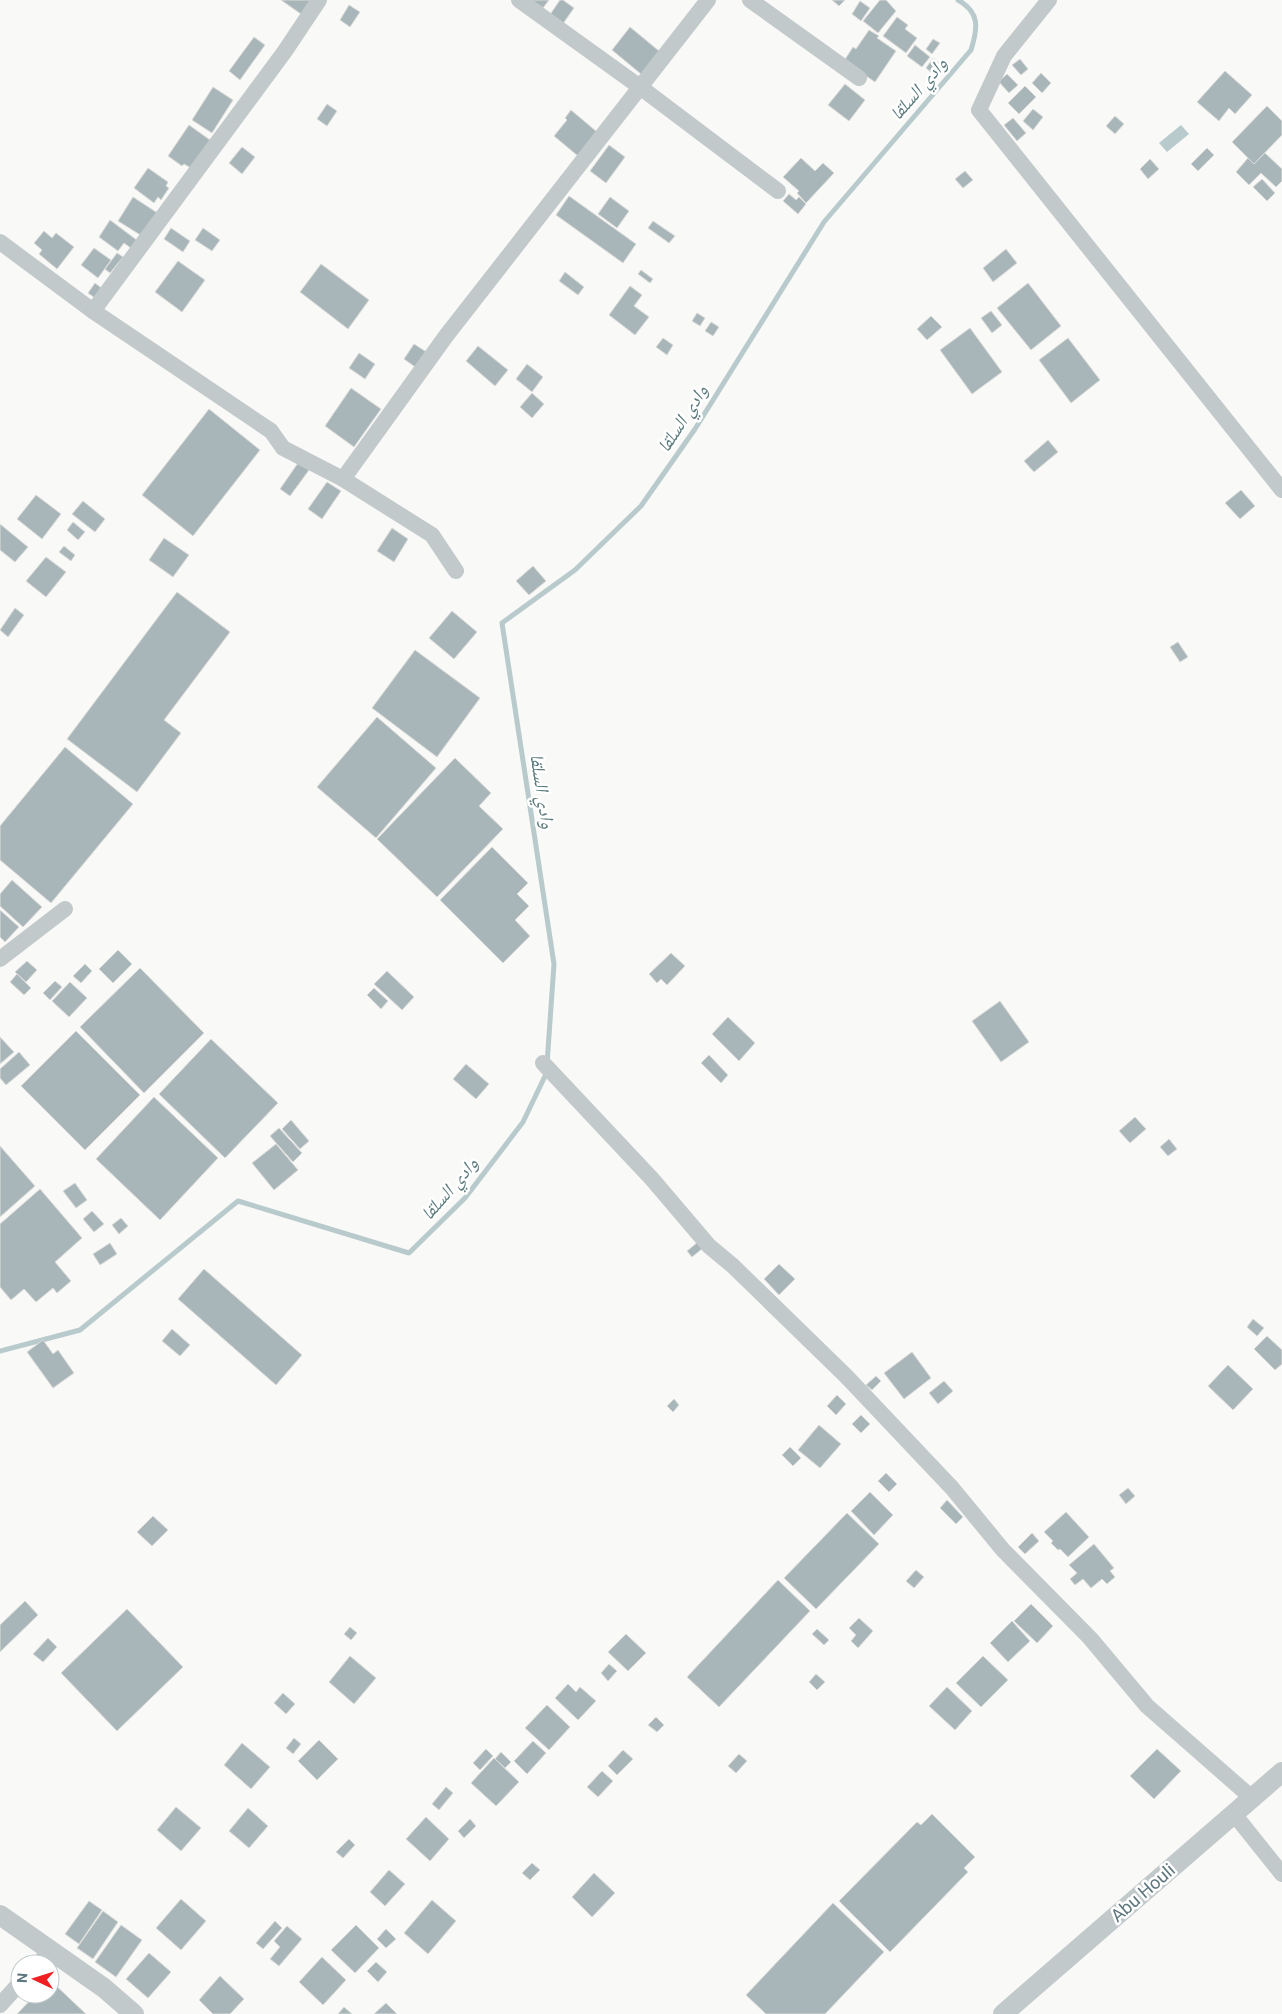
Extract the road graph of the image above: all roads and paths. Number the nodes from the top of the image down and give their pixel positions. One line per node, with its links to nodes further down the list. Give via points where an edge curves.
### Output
1 (319, 0): 10 (street)
2 (519, 0): 7 (street)
3 (708, 0): 7 (street)
4 (750, 0): 6 (street)
5 (1049, 0): 12 (street, via 1004,56 979,110)
6 (859, 78)
7 (640, 87): 8 (street); 11 (street, via 446,336)
8 (778, 191)
9 (0, 242): 10 (street)
10 (93, 311): 11 (street, via 271,431 283,448)
11 (343, 479): 13 (street, via 432,535)
12 (1282, 490)
13 (456, 571)
14 (65, 909): 15 (street)
15 (0, 959)
16 (543, 1063): 18 (street, via 652,1179 709,1246 846,1376 952,1488 1003,1550 1090,1638 1147,1706)
17 (1282, 1772): 18 (street, Abu Houli)
18 (1252, 1798): 19 (street, Abu Houli)
19 (1234, 1814): 20 (street); 27 (street, Abu Houli)
20 (1282, 1874)
21 (0, 1916): 22 (street)
22 (41, 1954)
23 (60, 1965): 26 (street, via 104,1988)
24 (10, 1994): 25 (street)
25 (0, 2005)
26 (134, 2014)
27 (1003, 2014)

